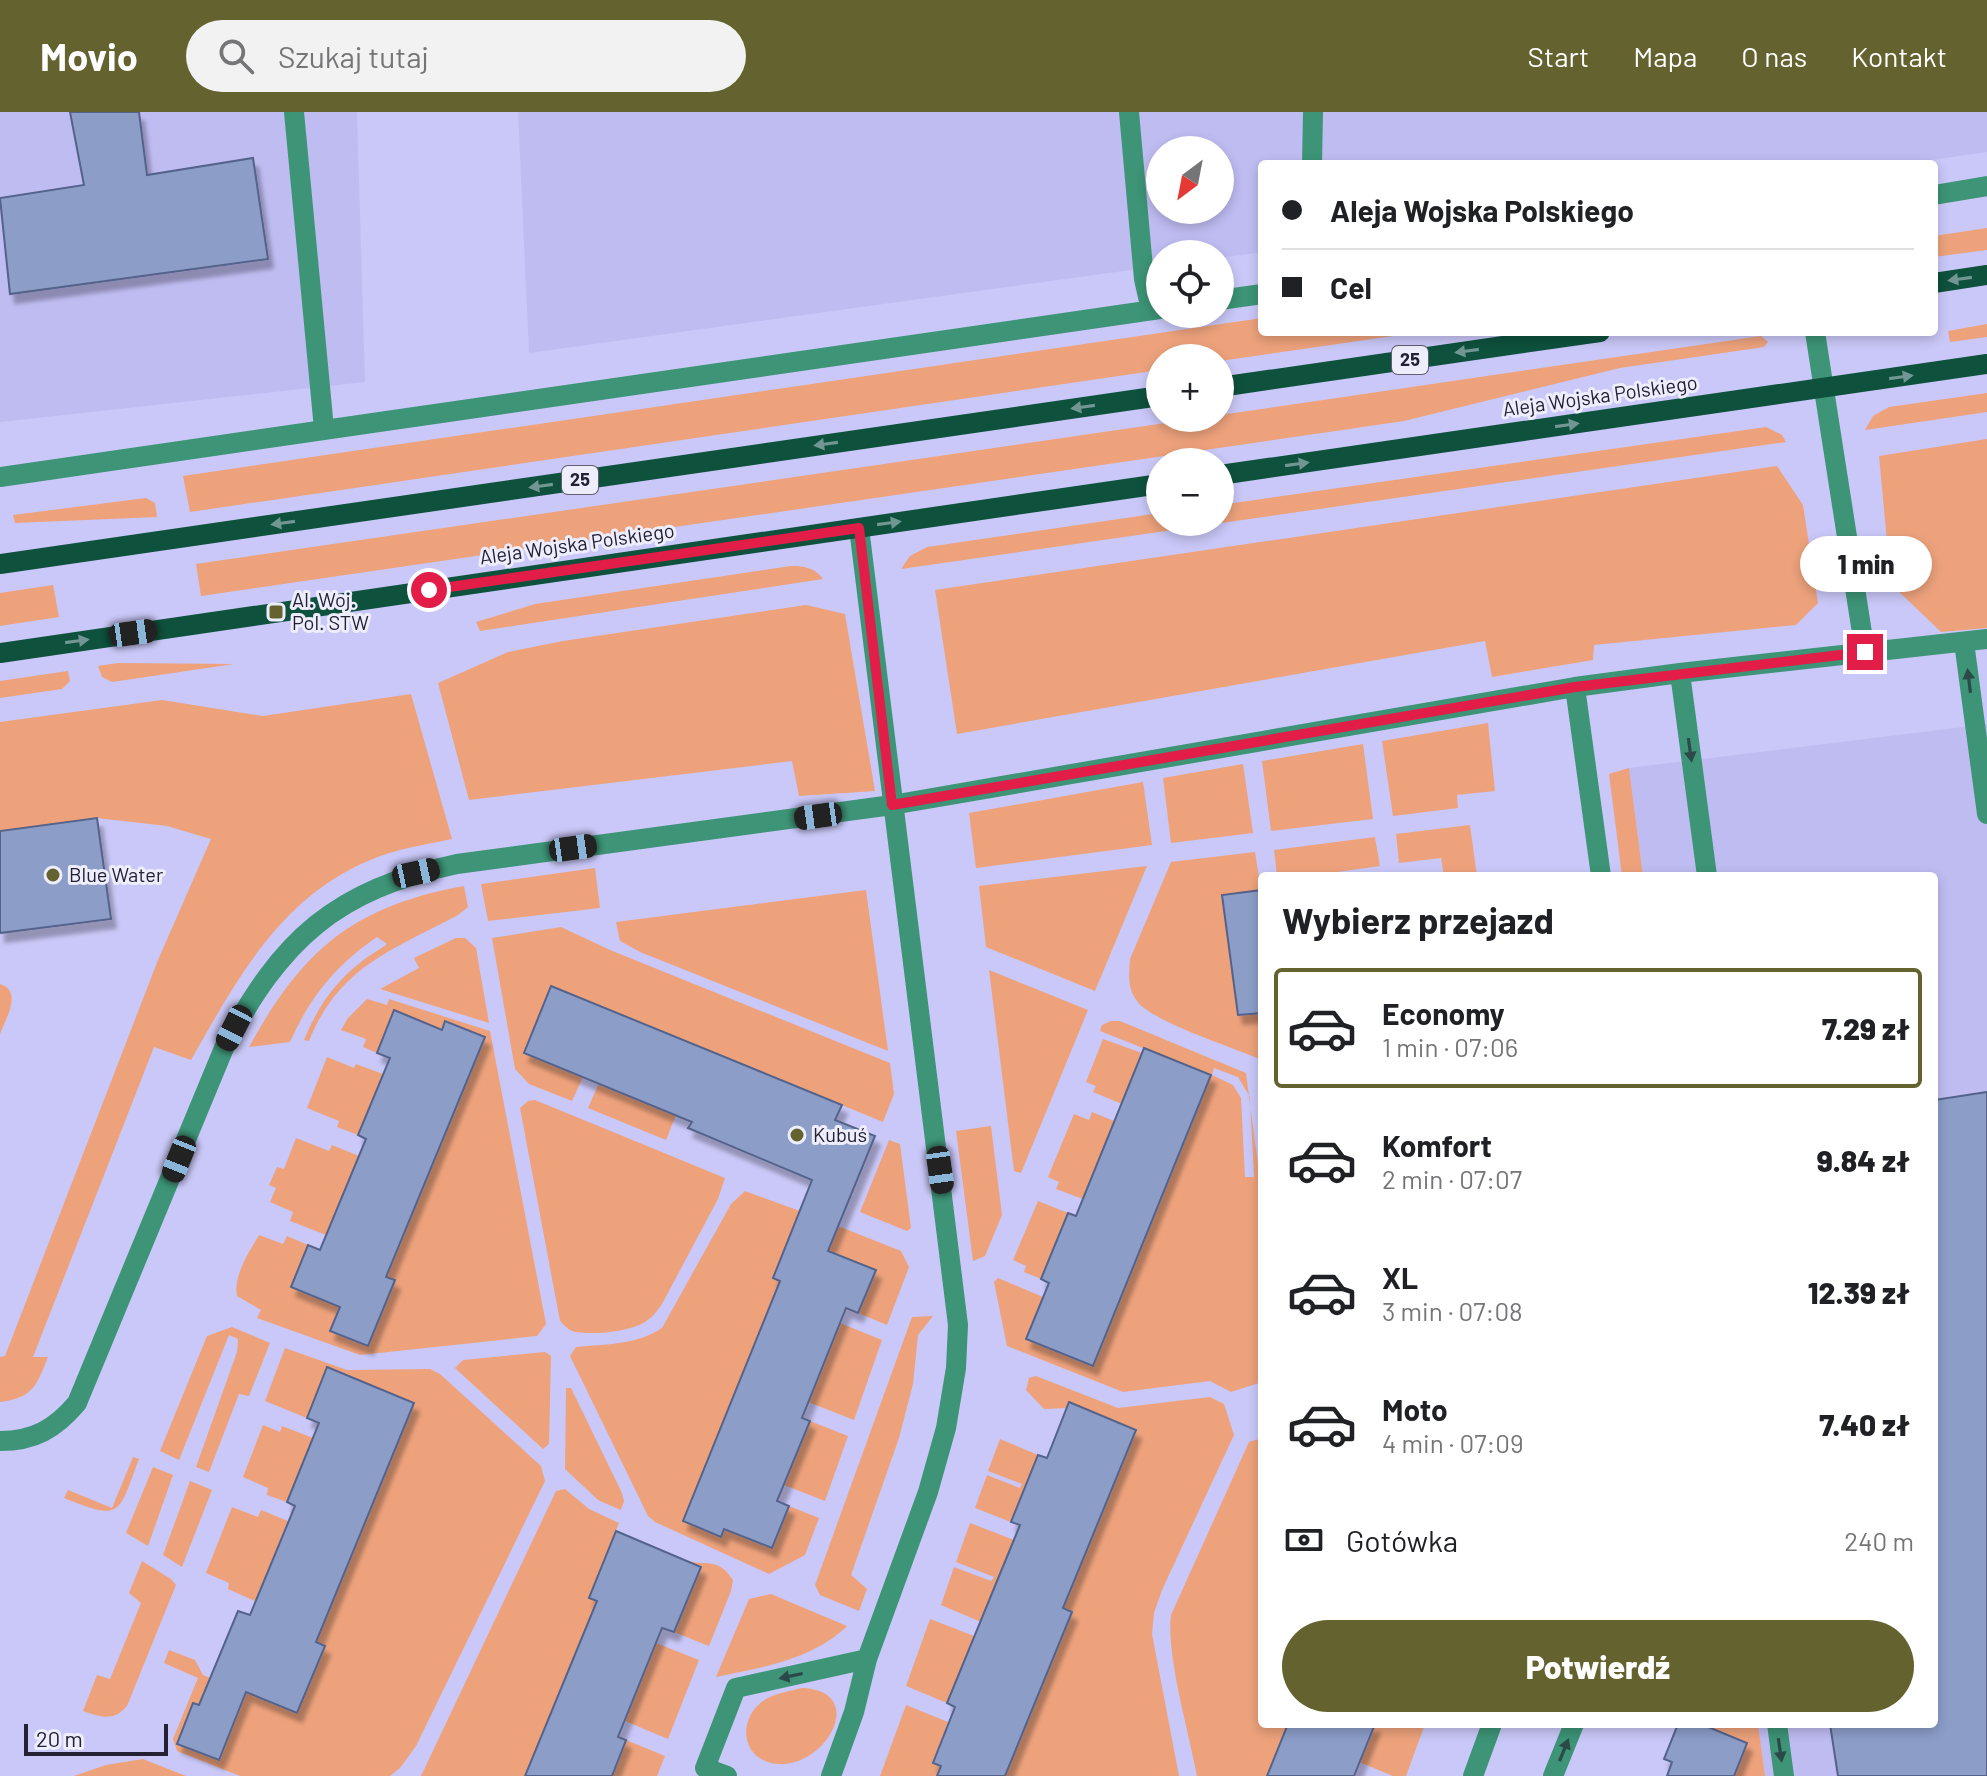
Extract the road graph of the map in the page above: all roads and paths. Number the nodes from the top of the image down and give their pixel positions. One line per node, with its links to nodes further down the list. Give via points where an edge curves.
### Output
1 (294, 112): 19 (street)
2 (1129, 112): 9 (street)
3 (1313, 112): 4 (street)
4 (1312, 160)
5 (1987, 186): 6 (street)
6 (1938, 194)
7 (1987, 275): 8 (main road, one-way to 8)
8 (1938, 282)
9 (1146, 284)
10 (1258, 295): 11 (street)
11 (1234, 298)
12 (1146, 311): 19 (street)
13 (1572, 336): 16 (main road, 25, one-way to 16)
14 (1816, 336): 17 (street)
15 (1987, 364): 17 (main road, Aleja Wojska Polskiego, one-way to 15)
16 (1234, 385)
17 (1824, 388): 20 (main road, Aleja Wojska Polskiego, one-way to 17); 27 (street)
18 (1146, 398): 24 (main road, 25, one-way to 24)
19 (324, 429): 21 (street)
20 (1234, 473)
21 (0, 477)
22 (1146, 486): 23 (main road, Aleja Wojska Polskiego, one-way to 22)
23 (859, 528): 28 (main road, Aleja Wojska Polskiego, one-way to 23); 31 (street)
24 (0, 564)
25 (1987, 639): 26 (street)
26 (1964, 642): 27 (street); 32 (street, one-way to 26)
27 (1865, 652): 29 (street)
28 (0, 653)
29 (1680, 673): 30 (street); 34 (street, one-way to 34)
30 (1575, 687): 31 (street); 33 (street)
31 (892, 805): 35 (street, via 457,864 383,884 322,919 269,973 224,1048 77,1403 43,1434); 36 (street, via 958,1325 946,1428)
32 (1987, 814)
33 (1600, 872)
34 (1706, 872)
35 (0, 1441)
36 (867, 1659): 40 (street, one-way to 40, via 736,1688 705,1768); 41 (street)
37 (1491, 1728): 42 (street)
38 (1572, 1728): 43 (street, one-way to 38)
39 (1778, 1728): 44 (street, one-way to 44)
40 (727, 1776)
41 (831, 1776)
42 (1473, 1776)
43 (1553, 1776)
44 (1784, 1776)

